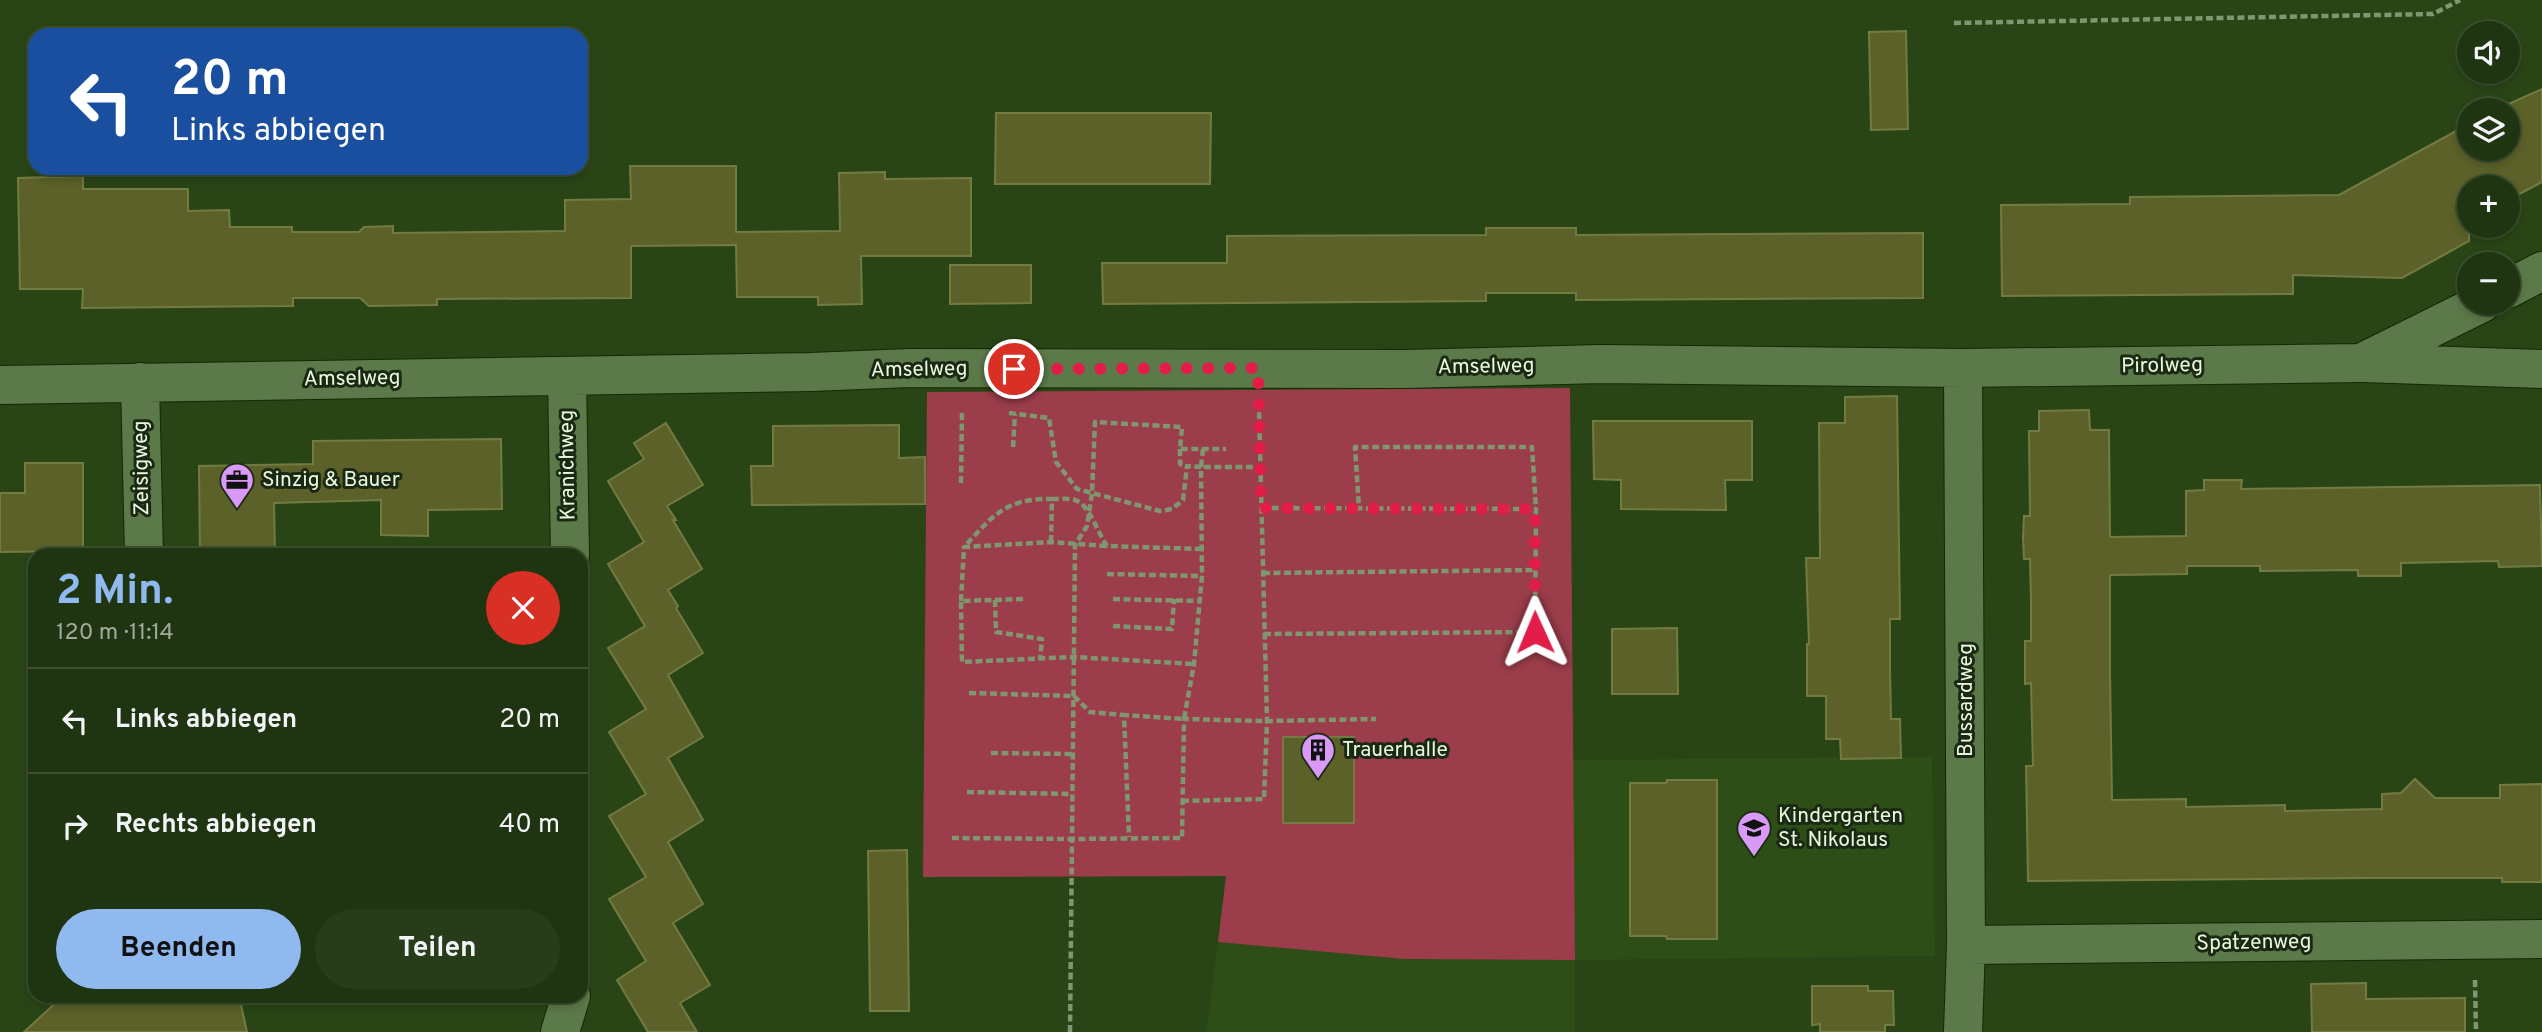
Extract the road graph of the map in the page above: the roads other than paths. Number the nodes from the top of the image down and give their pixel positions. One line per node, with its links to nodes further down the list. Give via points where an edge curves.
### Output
1 (2542, 271): 2 (street)
2 (2520, 283)
3 (2458, 315): 4 (street, Pirolweg)
4 (2361, 363): 5 (street, Pirolweg); 6 (street, Pirolweg)
5 (1964, 368): 7 (street, Amselweg, via 1587,364 1404,369 910,368); 13 (street, Bussardweg)
6 (2542, 369)
7 (567, 376): 8 (street, Amselweg); 11 (street, Kranichweg)
8 (140, 382): 9 (street, Amselweg); 10 (street, Zeisigweg)
9 (0, 385)
10 (144, 548)
11 (570, 548)
12 (2542, 939): 13 (street, Spatzenweg)
13 (1966, 946): 16 (street, Bussardweg)
14 (569, 1003): 15 (street)
15 (560, 1032)
16 (1964, 1032)

